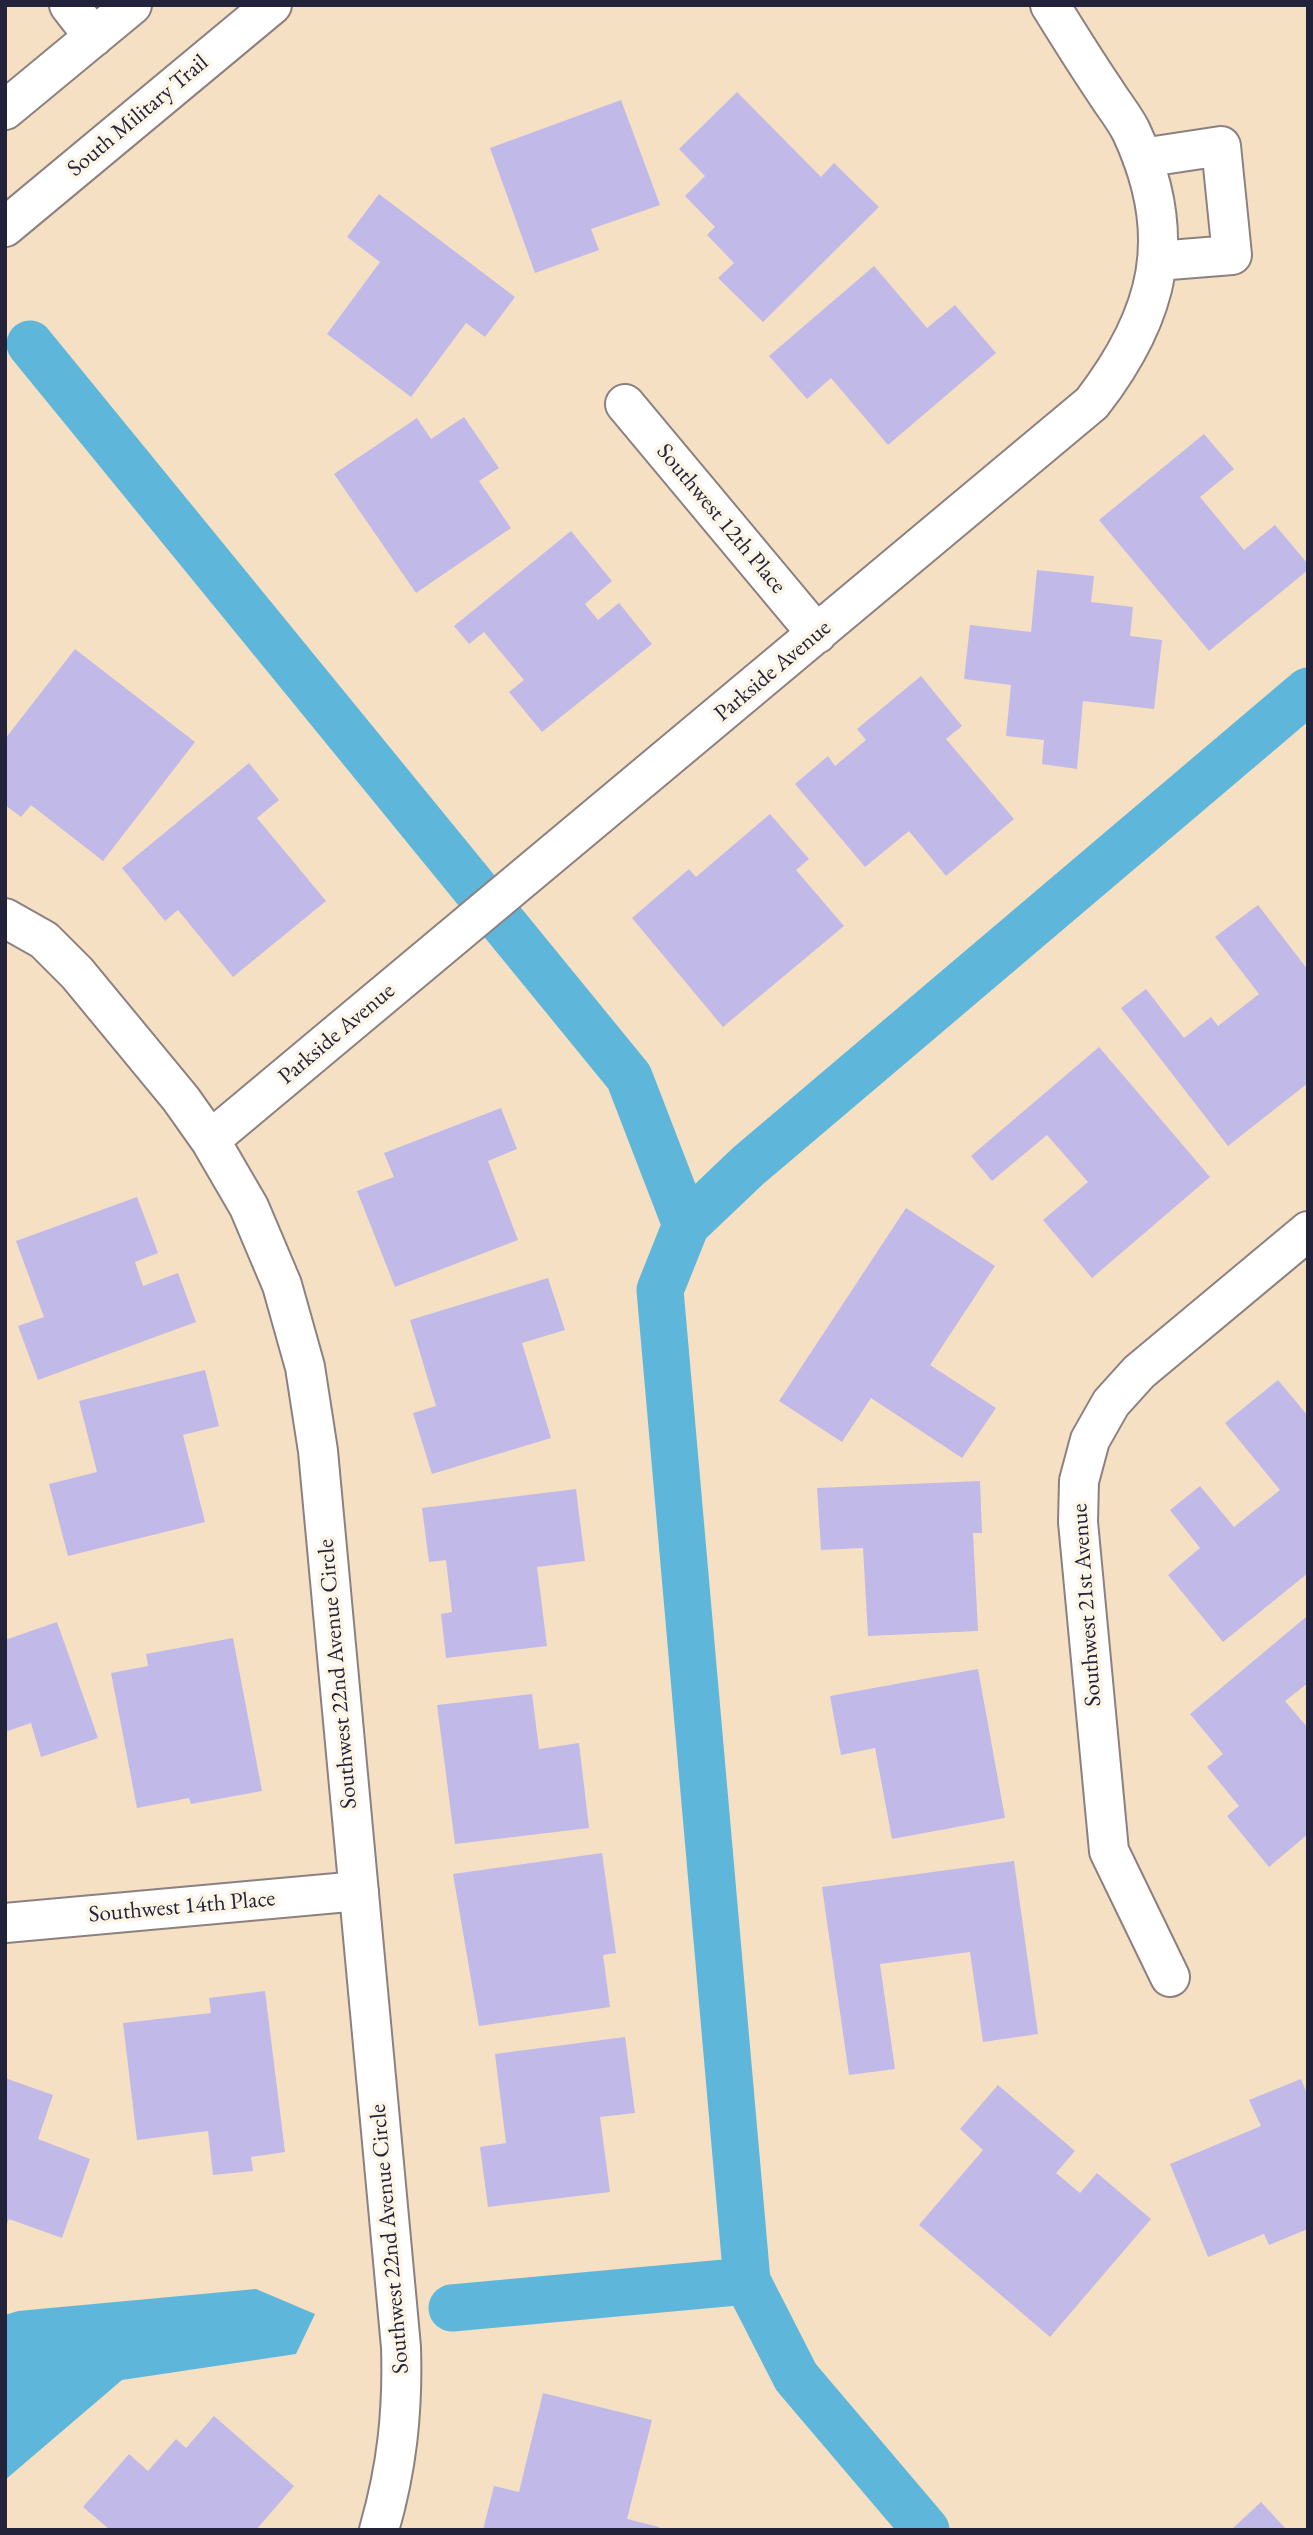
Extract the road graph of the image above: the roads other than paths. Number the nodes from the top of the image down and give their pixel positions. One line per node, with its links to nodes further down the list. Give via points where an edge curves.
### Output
1 (69, 5): 5 (street)
2 (132, 5): 5 (street)
3 (272, 5): 8 (street, South Military Trail)
4 (1050, 5): 7 (street, Parkside Avenue, via 1119,112)
5 (94, 37): 6 (street)
6 (5, 110)
7 (1142, 158): 9 (street, Parkside Avenue, via 1157,223); 9 (street, via 1221,146 1232,255)
8 (5, 227)
9 (1157, 261): 11 (street, Parkside Avenue, via 1144,320 1122,364 1092,403)
10 (625, 404): 11 (street, Southwest 12th Place)
11 (817, 634): 13 (street, Parkside Avenue)
12 (5, 918): 13 (street, Southwest 22nd Avenue Circle, via 44,940 77,973)
13 (210, 1140): 15 (street, Southwest 22nd Avenue Circle, via 249,1207 282,1286 305,1367 318,1451)
14 (1308, 1231): 17 (street, Southwest 21st Avenue, via 1130,1382 1111,1403 1090,1440 1079,1481 1078,1522 1109,1851)
15 (359, 1891): 16 (street, Southwest 14th Place); 18 (street, Southwest 22nd Avenue Circle, via 401,2347 399,2445)
16 (5, 1923)
17 (1170, 1977)
18 (379, 2530)

